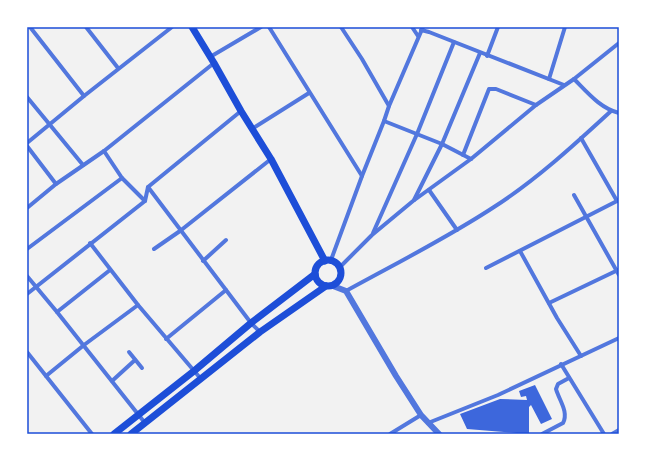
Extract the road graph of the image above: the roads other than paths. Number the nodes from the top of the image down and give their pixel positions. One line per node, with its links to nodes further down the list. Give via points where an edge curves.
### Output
1 (30, 27): 23 (street)
2 (86, 27): 18 (street)
3 (172, 27): 18 (street)
4 (192, 27): 17 (main road)
5 (261, 27): 17 (street)
6 (269, 27): 22 (street)
7 (341, 27): 26 (street)
8 (412, 27): 12 (street)
9 (498, 27): 16 (street)
10 (565, 27): 19 (street)
11 (422, 28): 12 (street); 13 (street)
12 (418, 36): 26 (street)
13 (454, 42): 15 (street); 33 (street)
14 (619, 43): 20 (street)
15 (480, 53): 16 (street); 36 (street)
16 (487, 56): 19 (street)
17 (212, 60): 27 (main road); 37 (street)
18 (118, 68): 23 (street)
19 (549, 79): 21 (street)
20 (574, 79): 21 (street); 28 (street, via 595,100)
21 (564, 86): 25 (street)
22 (310, 94): 32 (street); 42 (street)
23 (84, 96): 31 (street)
24 (27, 97): 31 (street)
25 (536, 105): 38 (street, via 490,89); 40 (street)
26 (389, 106): 30 (street)
27 (241, 111): 32 (main road); 45 (street)
28 (611, 111): 29 (street); 34 (street)
29 (619, 113)
30 (384, 121): 33 (street); 42 (street)
31 (50, 124): 35 (street); 41 (street)
32 (252, 129): 39 (main road)
33 (417, 134): 36 (street); 55 (street)
34 (581, 138): 48 (street); 53 (street, via 511,195)
35 (27, 144): 44 (street)
36 (442, 144): 38 (street); 50 (street)
37 (104, 151): 41 (street); 43 (street)
38 (463, 155): 40 (street)
39 (271, 159): 54 (street); 62 (main road)
40 (472, 159): 46 (street)
41 (83, 165): 44 (street)
42 (362, 176): 62 (street)
43 (122, 178): 49 (street); 58 (street)
44 (56, 184): 51 (street)
45 (148, 187): 49 (street); 54 (street)
46 (429, 190): 50 (street); 53 (street)
47 (574, 195): 52 (street)
48 (618, 200): 52 (street)
49 (145, 201): 57 (street)
50 (414, 201): 55 (street)
51 (27, 208)
52 (586, 218): 60 (street); 66 (street)
53 (457, 230): 72 (street)
54 (180, 231): 59 (street); 61 (street)
55 (372, 235): 63 (street)
56 (226, 240): 61 (street)
57 (90, 243): 65 (street); 70 (street)
58 (27, 249)
59 (154, 249)
60 (520, 251): 64 (street); 75 (street)
61 (203, 260): 71 (street)
62 (328, 260): 63 (main road); 67 (main road, via 319,264)
63 (340, 267): 69 (main road, via 341,278)
64 (486, 268)
65 (110, 270): 74 (street); 76 (street)
66 (618, 272): 75 (street)
67 (315, 274): 69 (main road, via 321,284); 77 (main road)
68 (27, 276): 70 (street)
69 (330, 286): 72 (street); 78 (main road)
70 (36, 287): 73 (street); 76 (street)
71 (226, 290): 77 (street); 80 (street)
72 (346, 291): 94 (street)
73 (27, 294)
74 (138, 304): 80 (street); 81 (street)
75 (548, 304): 84 (street)
76 (57, 312): 81 (street)
77 (251, 322): 78 (street); 88 (main road)
78 (260, 332): 91 (main road)
79 (619, 338): 84 (street)
80 (166, 339): 88 (street)
81 (84, 345): 89 (street); 92 (street)
82 (129, 352): 85 (street)
83 (27, 353): 89 (street)
84 (581, 356): 86 (street)
85 (135, 360): 87 (street); 92 (street)
86 (561, 364): 90 (street); 96 (street)
87 (142, 368)
88 (194, 371): 91 (street); 93 (main road)
89 (46, 376): 98 (street)
90 (568, 378): 103 (street, via 558,384 556,389 565,420); 104 (street)
91 (202, 380): 95 (main road)
92 (112, 381): 93 (street)
93 (138, 415): 95 (street); 99 (main road)
94 (421, 415): 96 (street); 101 (street)
95 (145, 423): 100 (main road)
96 (428, 423): 102 (street)
97 (619, 430): 105 (street)
98 (92, 434)
99 (114, 434)
100 (131, 434)
101 (390, 434)
102 (439, 434)
103 (542, 434)
104 (604, 434)
105 (612, 434)

